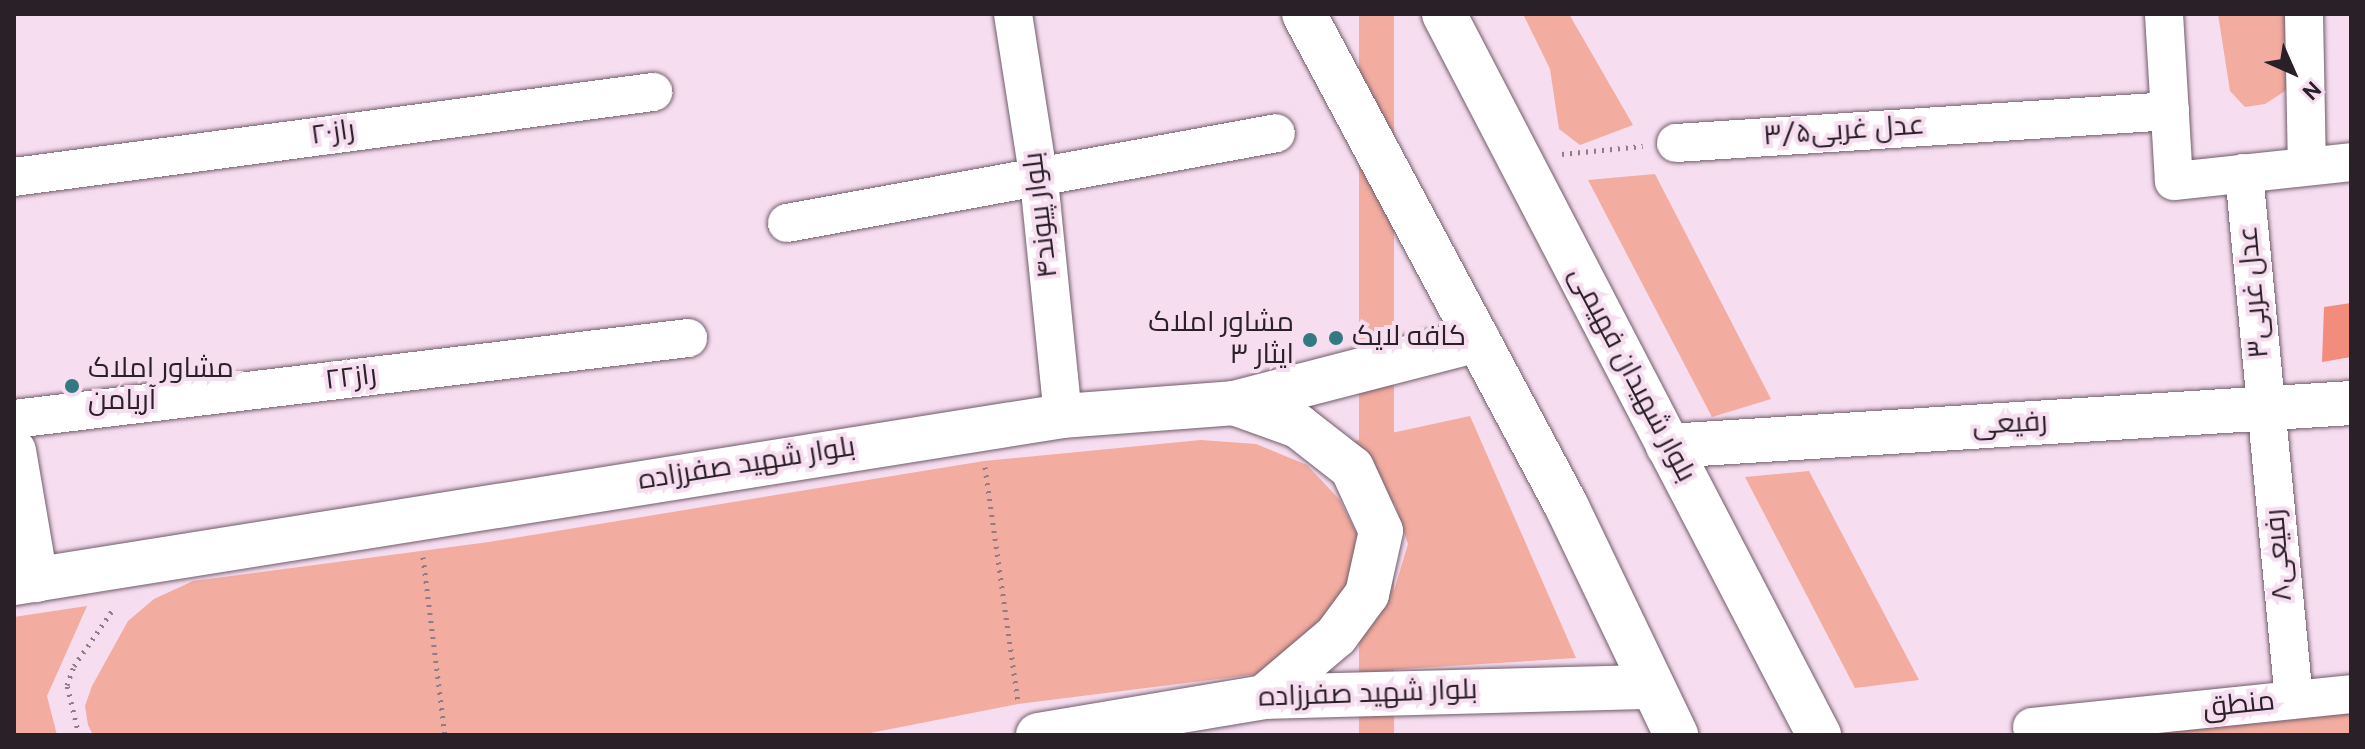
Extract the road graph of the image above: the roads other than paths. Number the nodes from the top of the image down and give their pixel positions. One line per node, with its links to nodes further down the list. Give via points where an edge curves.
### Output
1 (1013, 14): 14 (street, بلوار پیوند۴)
2 (1304, 14): 17 (street)
3 (1444, 14): 23 (street, بلوار شهیدان فهیمی)
4 (2164, 14): 7 (street)
5 (2304, 14): 11 (street)
6 (653, 92): 13 (street, راز۲۰)
7 (2170, 111): 9 (street, عدل غربی۳/۵); 12 (street, via 2174,181)
8 (1276, 133): 14 (street)
9 (1676, 143)
10 (2351, 162): 11 (street)
11 (2307, 166): 12 (street)
12 (2244, 173): 20 (street, عدل غربی۳)
13 (14, 177)
14 (1039, 180): 15 (street); 21 (street, بلوار پیوند۴)
15 (787, 223)
16 (688, 338): 22 (street, راز۲۲)
17 (1478, 340): 18 (street, بلوار شهید صفرزاده); 26 (street, via 1566,505)
18 (1234, 403): 21 (street, بلوار شهید صفرزاده); 28 (street, via 1298,426 1352,468 1381,531 1367,594 1336,636)
19 (2351, 403): 20 (street, رفیعی)
20 (2267, 410): 23 (street, رفیعی); 29 (street, ۸رفیعی)
21 (1063, 416): 25 (street, بلوار شهید صفرزاده)
22 (14, 419)
23 (1668, 446): 33 (street, بلوار شهیدان فهیمی)
24 (14, 451): 25 (street)
25 (25, 582)
26 (1652, 687): 28 (street, بلوار شهید صفرزاده); 32 (street)
27 (2351, 694): 29 (street, منطق)
28 (1264, 697): 31 (street, بلوار شهید صفرزاده)
29 (2294, 700): 30 (street, منطق)
30 (2032, 727)
31 (1048, 730)
32 (1676, 735)
33 (1819, 735)

